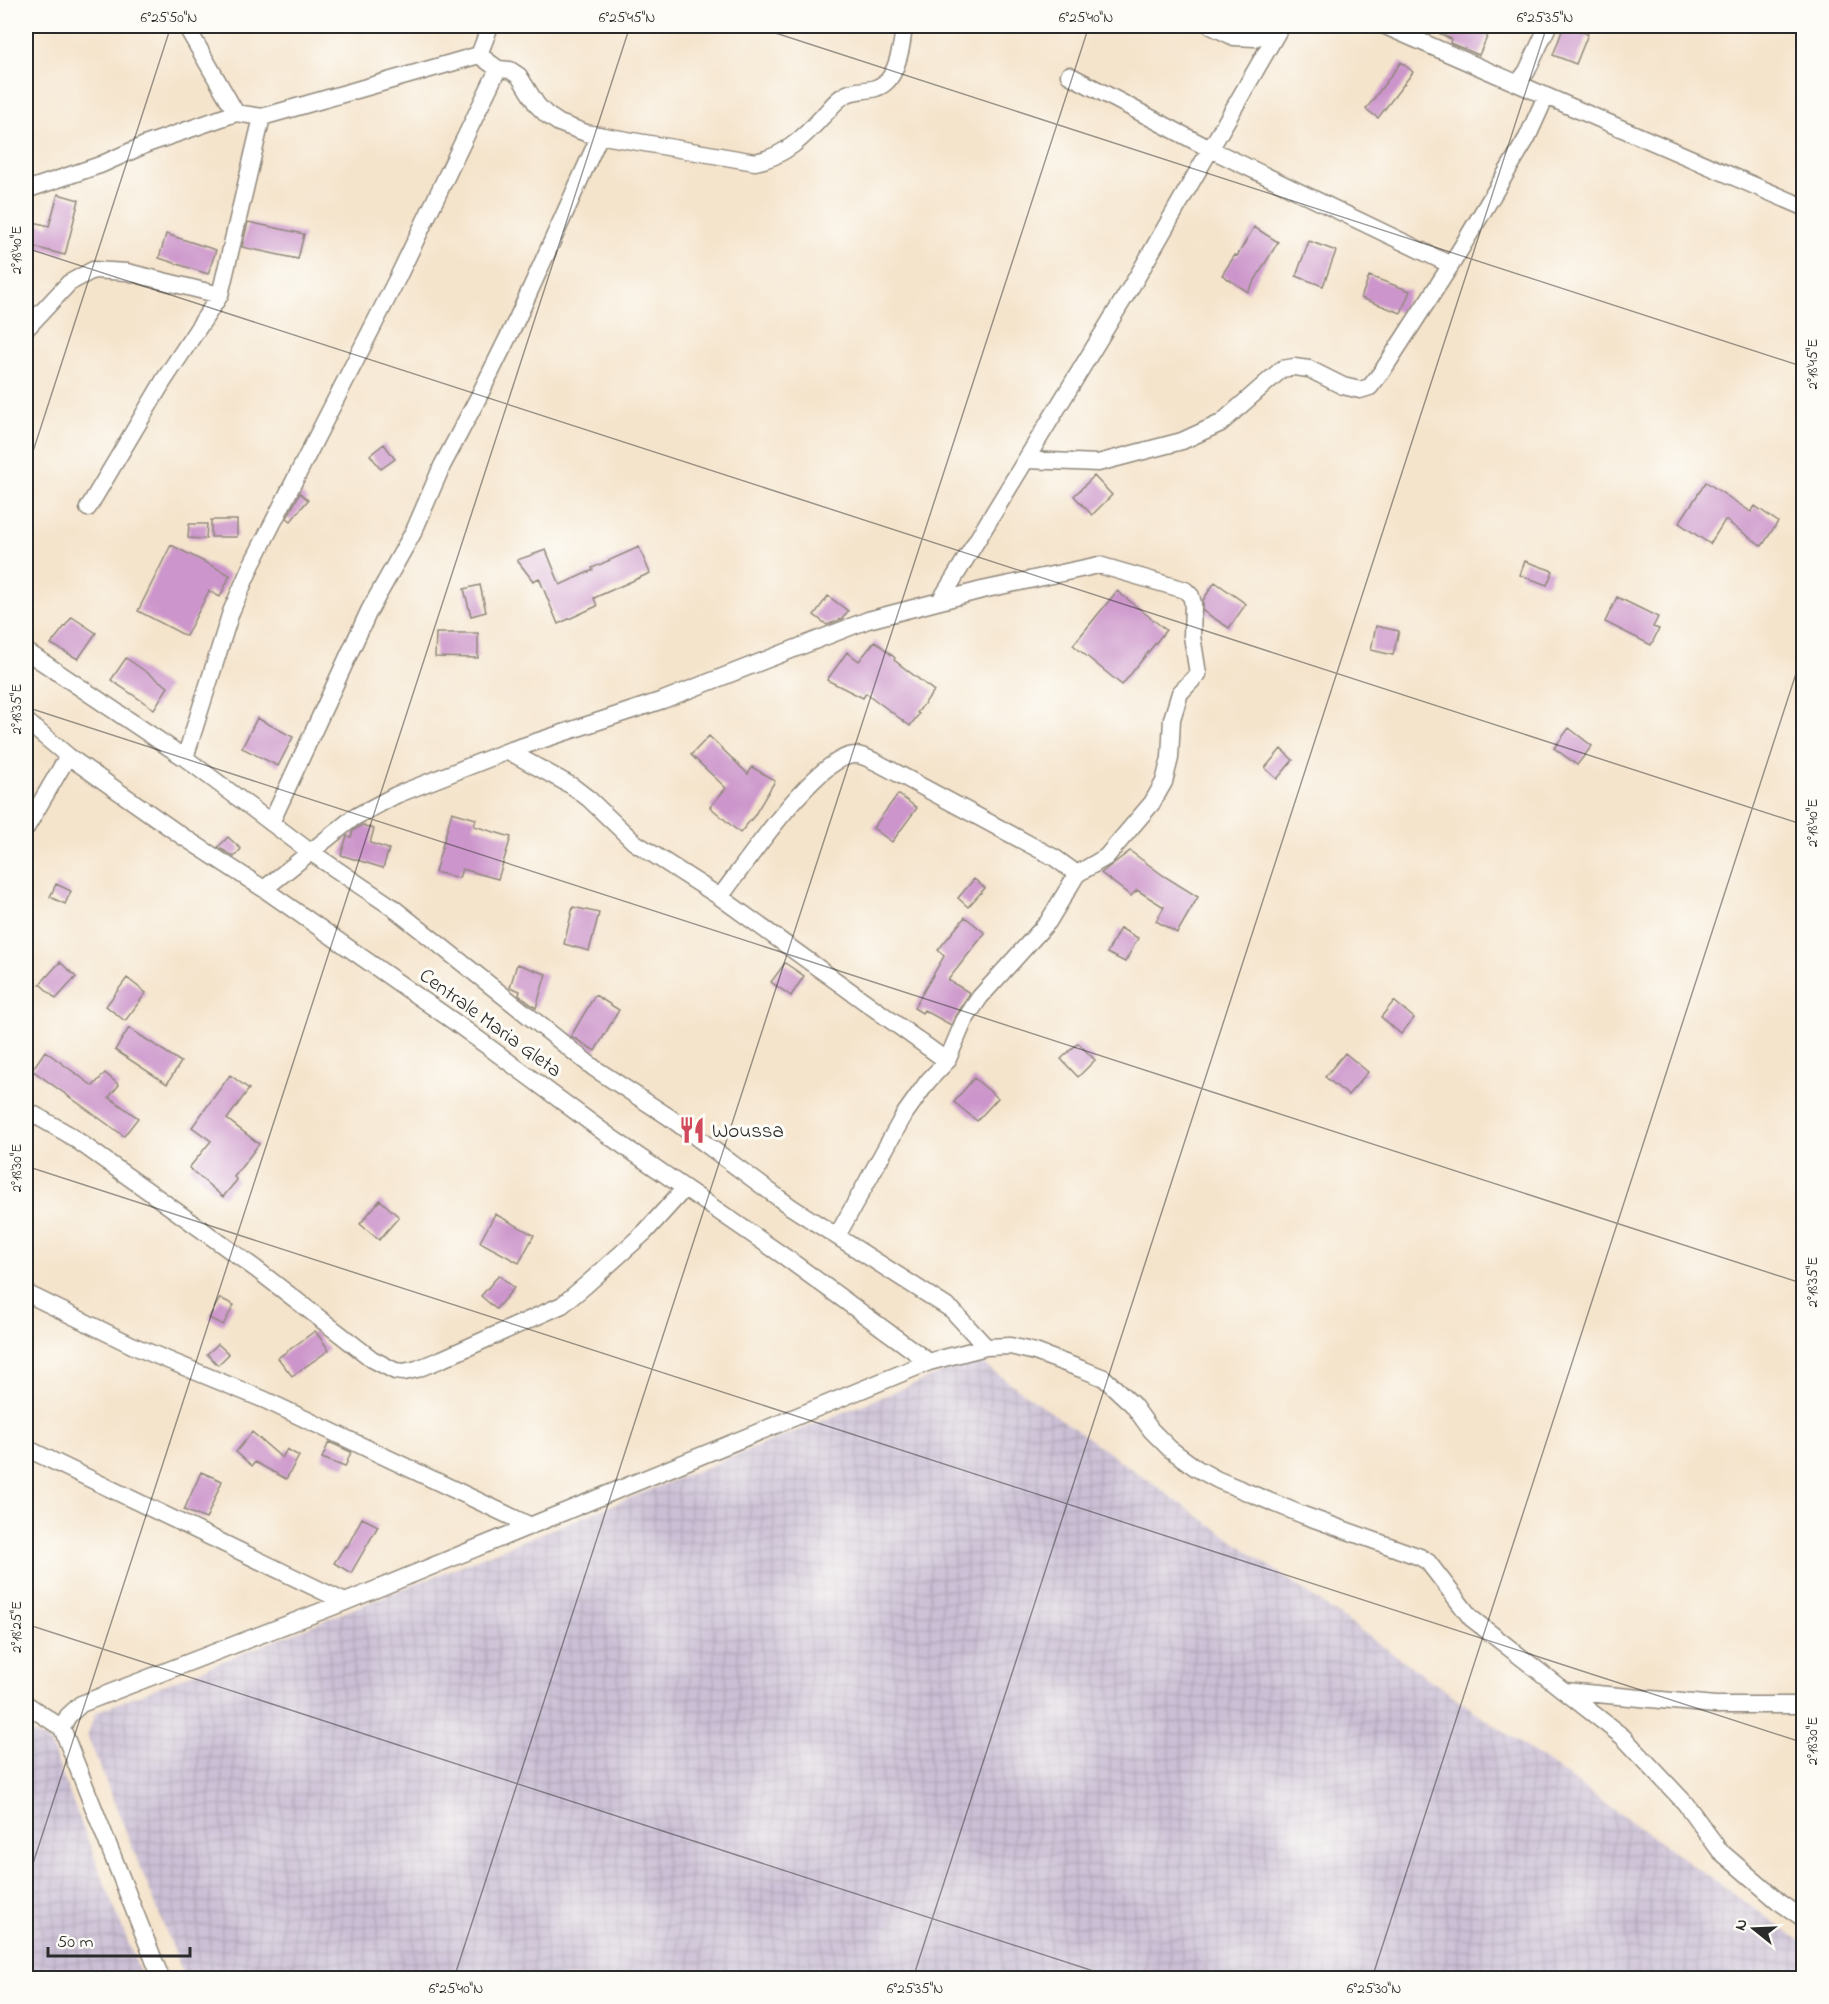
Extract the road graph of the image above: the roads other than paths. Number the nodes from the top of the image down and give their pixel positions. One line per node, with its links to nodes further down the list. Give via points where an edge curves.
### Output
1 (186, 26): 13 (street)
2 (490, 26): 8 (street)
3 (903, 26): 15 (street, via 897,62 887,81 873,90 845,94 802,139 770,160 755,162)
4 (1211, 26): 5 (street, via 1234,37 1255,38)
5 (1280, 26): 16 (street)
6 (1385, 26): 11 (street)
7 (1548, 26): 11 (street)
8 (479, 55): 9 (street); 14 (street)
9 (498, 69): 15 (street, via 519,76 537,105 559,123); 29 (street, via 398,277 252,564 231,612)
10 (1069, 75): 16 (street)
11 (1518, 83): 12 (street)
12 (1546, 96): 18 (street); 19 (street, via 1527,138)
13 (236, 113): 14 (street); 17 (street)
14 (262, 117): 20 (street)
15 (600, 135): 30 (street, via 517,319 442,466 414,531 369,611)
16 (1210, 149): 19 (street); 22 (street)
17 (26, 189)
18 (1803, 207)
19 (1451, 265): 22 (street, via 1370,387 1360,390 1343,386 1309,369 1282,369 1221,423 1182,441 1098,463)
20 (220, 296): 21 (street, via 128,272 93,270 69,283); 23 (street, via 164,380)
21 (26, 329)
22 (1026, 460): 24 (street)
23 (88, 508)
24 (940, 601): 27 (street, via 868,620 663,700); 33 (street, via 1099,565 1185,590 1191,596 1198,674 1179,693 1164,782 1152,803 1106,857)
25 (26, 651): 29 (street)
26 (26, 720): 28 (street, Centrale Maria Gleta)
27 (508, 751): 32 (street, via 396,795 353,818); 35 (street, via 572,786 634,842)
28 (68, 756): 31 (street); 34 (street, Centrale Maria Gleta)
29 (185, 758): 30 (street)
30 (271, 823): 32 (street)
31 (26, 828)
32 (309, 851): 34 (street); 39 (street, via 392,907 594,1068)
33 (1077, 874): 35 (street, via 1055,858 856,754 833,762 803,789); 36 (street, via 1048,922 980,997 964,1021)
34 (264, 889): 38 (street, Centrale Maria Gleta)
35 (720, 897): 36 (street)
36 (947, 1061): 39 (street, via 904,1115)
37 (26, 1110): 38 (street, via 68,1134 256,1269 372,1359 395,1371 417,1370 562,1305 645,1232)
38 (684, 1189): 42 (street, Centrale Maria Gleta)
39 (837, 1236): 41 (street, via 952,1310)
40 (26, 1293): 44 (street)
41 (986, 1347): 42 (street); 46 (street, via 1010,1346 1035,1352 1104,1378 1133,1405 1150,1430 1196,1468 1313,1519 1420,1557 1436,1571 1471,1618)
42 (929, 1362): 44 (street)
43 (26, 1449): 45 (street)
44 (531, 1526): 45 (street)
45 (345, 1602): 49 (street, via 81,1704)
46 (1564, 1690): 48 (street, via 1715,1705); 50 (street, via 1623,1737 1654,1768 1720,1851)
47 (26, 1704): 49 (street)
48 (1803, 1705)
49 (62, 1728): 51 (street)
50 (1803, 1919)
51 (161, 1978)

